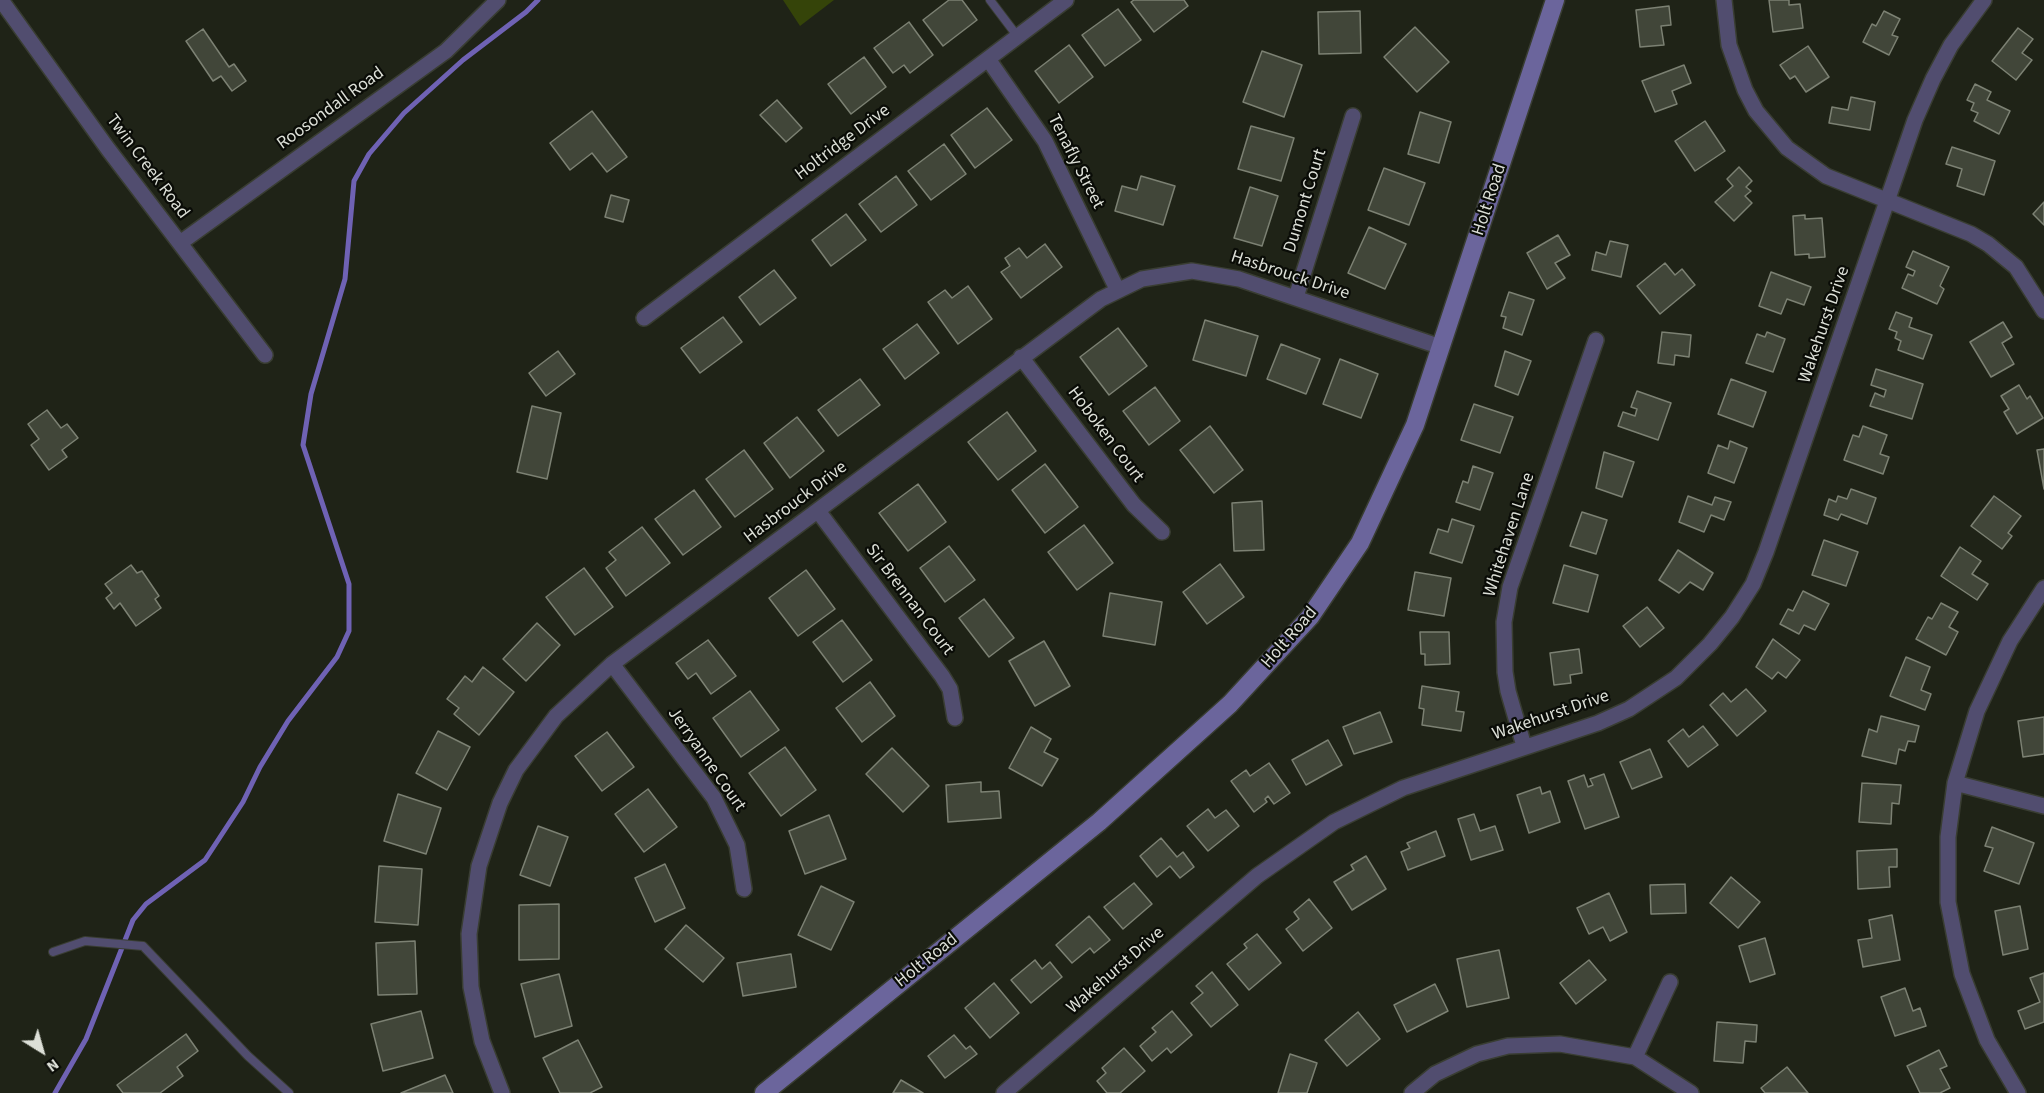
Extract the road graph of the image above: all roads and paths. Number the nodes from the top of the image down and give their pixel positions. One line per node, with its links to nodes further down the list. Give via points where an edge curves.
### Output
1 (1, 0): 12 (street, Twin Creek Road)
2 (498, 0): 12 (street, Roosondall Road, via 446,51)
3 (990, 0): 8 (lane)
4 (1066, 0): 8 (street, Holtridge Drive)
5 (1555, 0): 18 (street, Holt Road)
6 (1724, 0): 11 (street, via 1735,68 1756,111 1772,131 1787,148 1826,176)
7 (1984, 0): 11 (street, Wakehurst Drive, via 1951,45 1933,79)
8 (1018, 37): 9 (street, Holtridge Drive)
9 (988, 59): 13 (street, Tenafly Street, via 1045,141); 16 (street, Holtridge Drive)
10 (1353, 116): 14 (street, Dumont Court)
11 (1888, 201): 15 (street, via 1971,234 1996,249 2016,267); 26 (street, Wakehurst Drive, via 1770,542 1753,584 1732,617 1676,678 1629,708 1599,723)
12 (180, 243): 19 (street, Twin Creek Road)
13 (1117, 290): 14 (street, Hasbrouck Drive, via 1142,279 1192,271 1239,279); 20 (street, Hasbrouck Drive)
14 (1296, 297): 18 (street, Hasbrouck Drive)
15 (2044, 311)
16 (644, 318)
17 (1596, 340): 26 (street, Whitehaven Lane, via 1510,587 1504,622 1505,672)
18 (1441, 347): 35 (street, Holt Road, via 1411,435 1360,543 1310,617 1277,656 1230,704 1099,822)
19 (265, 355)
20 (1021, 357): 21 (street, Hasbrouck Drive); 22 (street, Hoboken Court, via 1134,505)
21 (818, 511): 24 (street, Hasbrouck Drive); 25 (street, Sir Brennan Court, via 942,676 950,689)
22 (1162, 532)
23 (2044, 588): 27 (street, via 1989,681)
24 (612, 664): 29 (street, Jerryanne Court, via 714,798 737,845); 34 (street, Hasbrouck Drive, via 556,716 516,770 500,803 479,866 469,934 471,987 482,1041)
25 (955, 718)
26 (1524, 746): 36 (street, Wakehurst Drive, via 1403,788 1304,840)
27 (1955, 783): 28 (street); 39 (street, via 1947,870 1954,938 1973,1009)
28 (2044, 806)
29 (744, 889)
30 (53, 952): 33 (lane, via 85,941 143,946 248,1056)
31 (1670, 982): 32 (street)
32 (1635, 1057): 37 (street, via 1560,1044 1508,1046 1477,1054 1435,1074); 38 (street)
33 (289, 1093)
34 (502, 1093)
35 (764, 1093)
36 (1004, 1093)
37 (1412, 1093)
38 (1691, 1093)
39 (2018, 1093)

